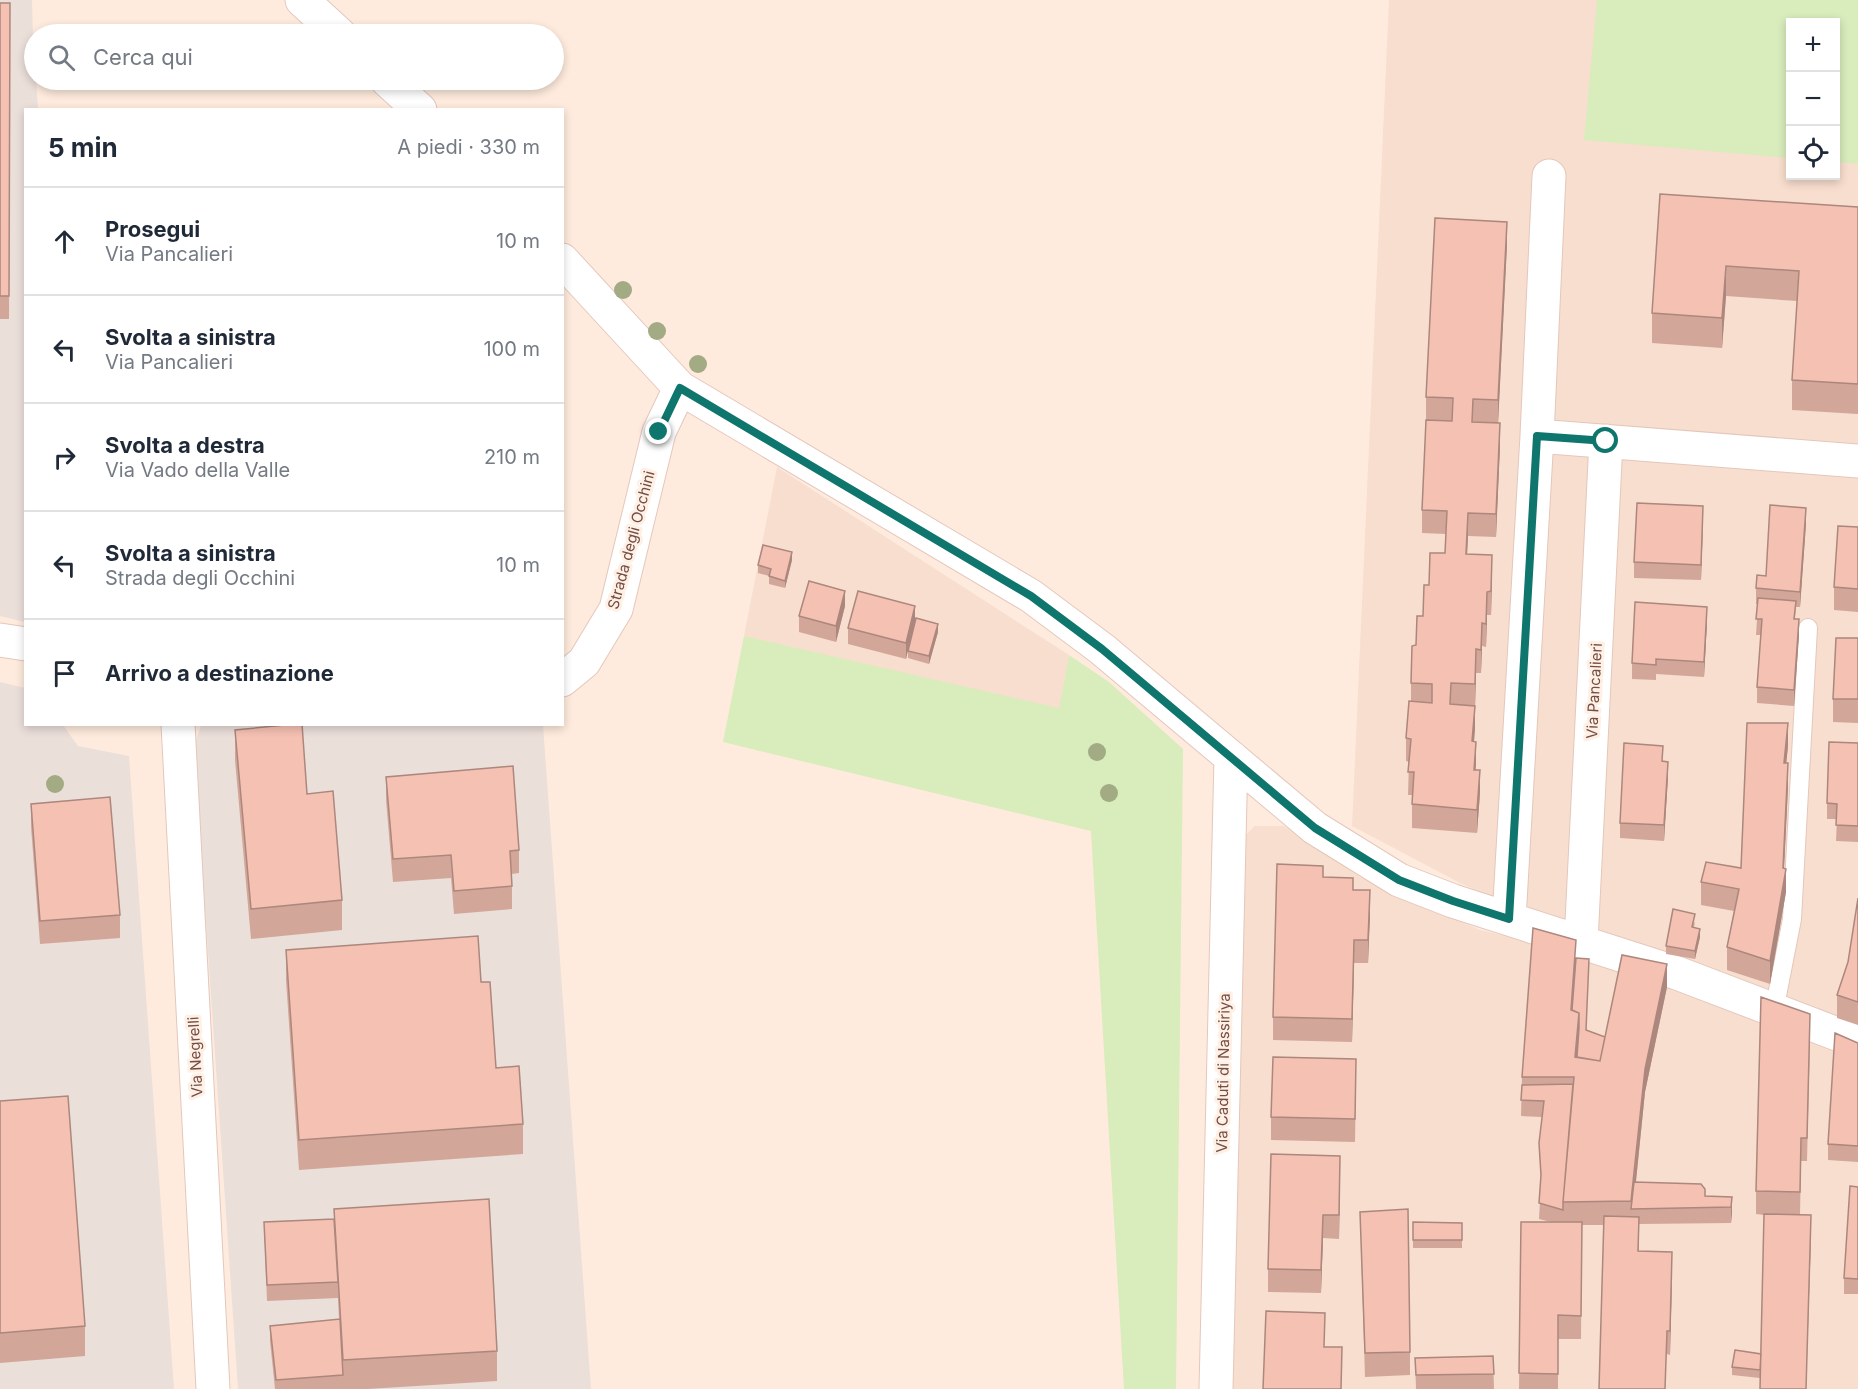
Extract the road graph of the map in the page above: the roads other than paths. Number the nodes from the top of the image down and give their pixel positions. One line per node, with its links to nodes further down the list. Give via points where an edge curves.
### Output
1 (302, 0): 2 (street)
2 (328, 24)
3 (398, 90): 4 (street)
4 (418, 108)
5 (1549, 176): 8 (street)
6 (564, 262): 7 (street)
7 (680, 388): 14 (street, Strada degli Occhini, via 659,432 616,609 584,662); 16 (street, via 1031,596 1102,649)
8 (1537, 436): 9 (street); 17 (street)
9 (1606, 441): 10 (street); 18 (street, Via Pancalieri)
10 (1858, 461)
11 (1808, 628): 19 (lane, via 1792,919)
12 (0, 639): 13 (street)
13 (24, 644)
14 (564, 678)
15 (178, 726): 21 (street, Via Negrelli)
16 (1231, 757): 17 (street, via 1315,828 1399,880); 22 (street, Via Caduti di Nassiriya)
17 (1509, 919): 18 (street)
18 (1581, 942): 19 (street, via 1677,973)
19 (1774, 1011): 20 (street)
20 (1858, 1042)
21 (213, 1389)
22 (1216, 1389)

